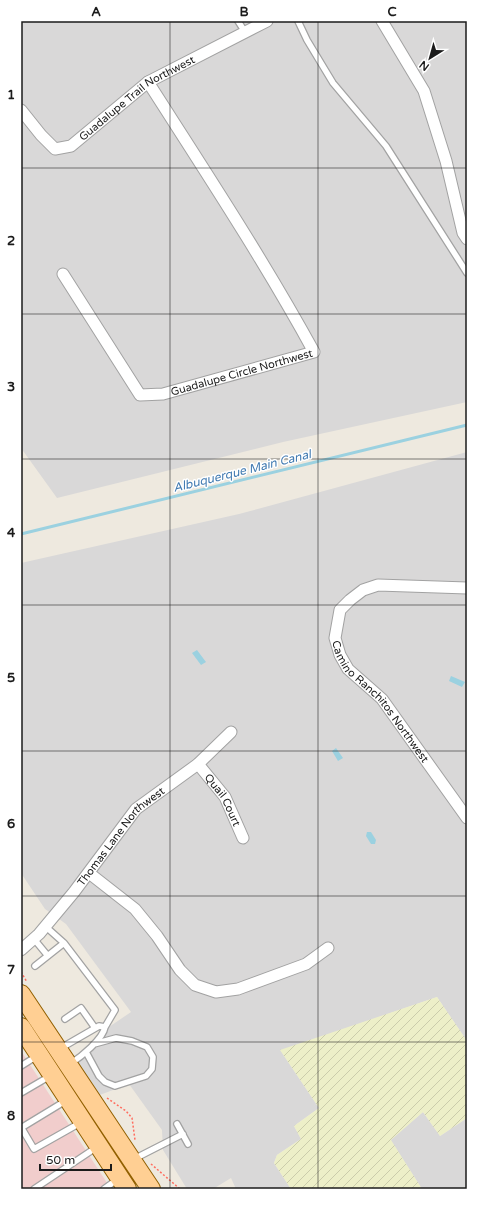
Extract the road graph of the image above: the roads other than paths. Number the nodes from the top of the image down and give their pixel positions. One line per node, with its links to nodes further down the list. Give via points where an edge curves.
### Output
1 (238, 21): 5 (lane)
2 (266, 21): 5 (street, Guadalupe Trail Northwest)
3 (298, 21): 9 (lane, via 306,40 333,83 386,146)
4 (382, 21): 8 (street, via 424,91)
5 (245, 32): 6 (street, Guadalupe Trail Northwest)
6 (148, 82): 7 (street, Guadalupe Trail Northwest, via 71,146 55,149); 10 (street, Guadalupe Circle Northwest, via 283,295 314,352 163,394 140,395)
7 (21, 110)
8 (467, 239)
9 (467, 273)
10 (64, 274)
11 (467, 588): 14 (street, Camino Ranchitos Northwest, via 378,585 363,590 340,610 335,638 348,669 382,699)
12 (231, 732): 13 (street, Thomas Lane Northwest)
13 (198, 764): 15 (street, Quail Court, via 225,797); 16 (street, Thomas Lane Northwest, via 136,809)
14 (467, 818)
15 (243, 838)
16 (89, 873): 17 (street, Thomas Lane Northwest); 20 (street, via 136,909 180,970 195,985 216,992 238,989 306,964)
17 (45, 926): 18 (street, Thomas Lane Northwest); 19 (lane)
18 (34, 939): 21 (street, Thomas Lane Northwest); 22 (lane)
19 (64, 943): 22 (lane); 26 (lane, via 115,1010)
20 (328, 948)
21 (21, 950)
22 (48, 956): 23 (lane)
23 (35, 966)
24 (21, 994): 30 (main road)
25 (65, 1019): 27 (lane, via 81,1008)
26 (105, 1027): 27 (lane); 29 (lane)
27 (95, 1028): 30 (lane)
28 (23, 1034): 32 (main road)
29 (94, 1044): 31 (lane); 31 (lane, via 116,1038 132,1041 146,1048 153,1057 152,1069 146,1076 115,1086 99,1076)
30 (58, 1049): 33 (main road)
31 (86, 1052): 33 (lane)
32 (39, 1055): 34 (lane); 35 (main road)
33 (68, 1065): 44 (main road)
34 (21, 1066)
35 (52, 1075): 36 (lane); 37 (main road)
36 (21, 1093)
37 (68, 1099): 38 (main road); 40 (lane)
38 (83, 1121): 40 (lane, via 34,1149); 43 (main road)
39 (178, 1124): 41 (lane)
40 (21, 1128)
41 (183, 1134): 42 (lane); 44 (lane)
42 (188, 1144)
43 (99, 1146): 45 (main road); 46 (lane)
44 (132, 1160): 48 (main road)
45 (124, 1184): 47 (lane)
46 (34, 1189)
47 (104, 1189)
48 (151, 1189)

